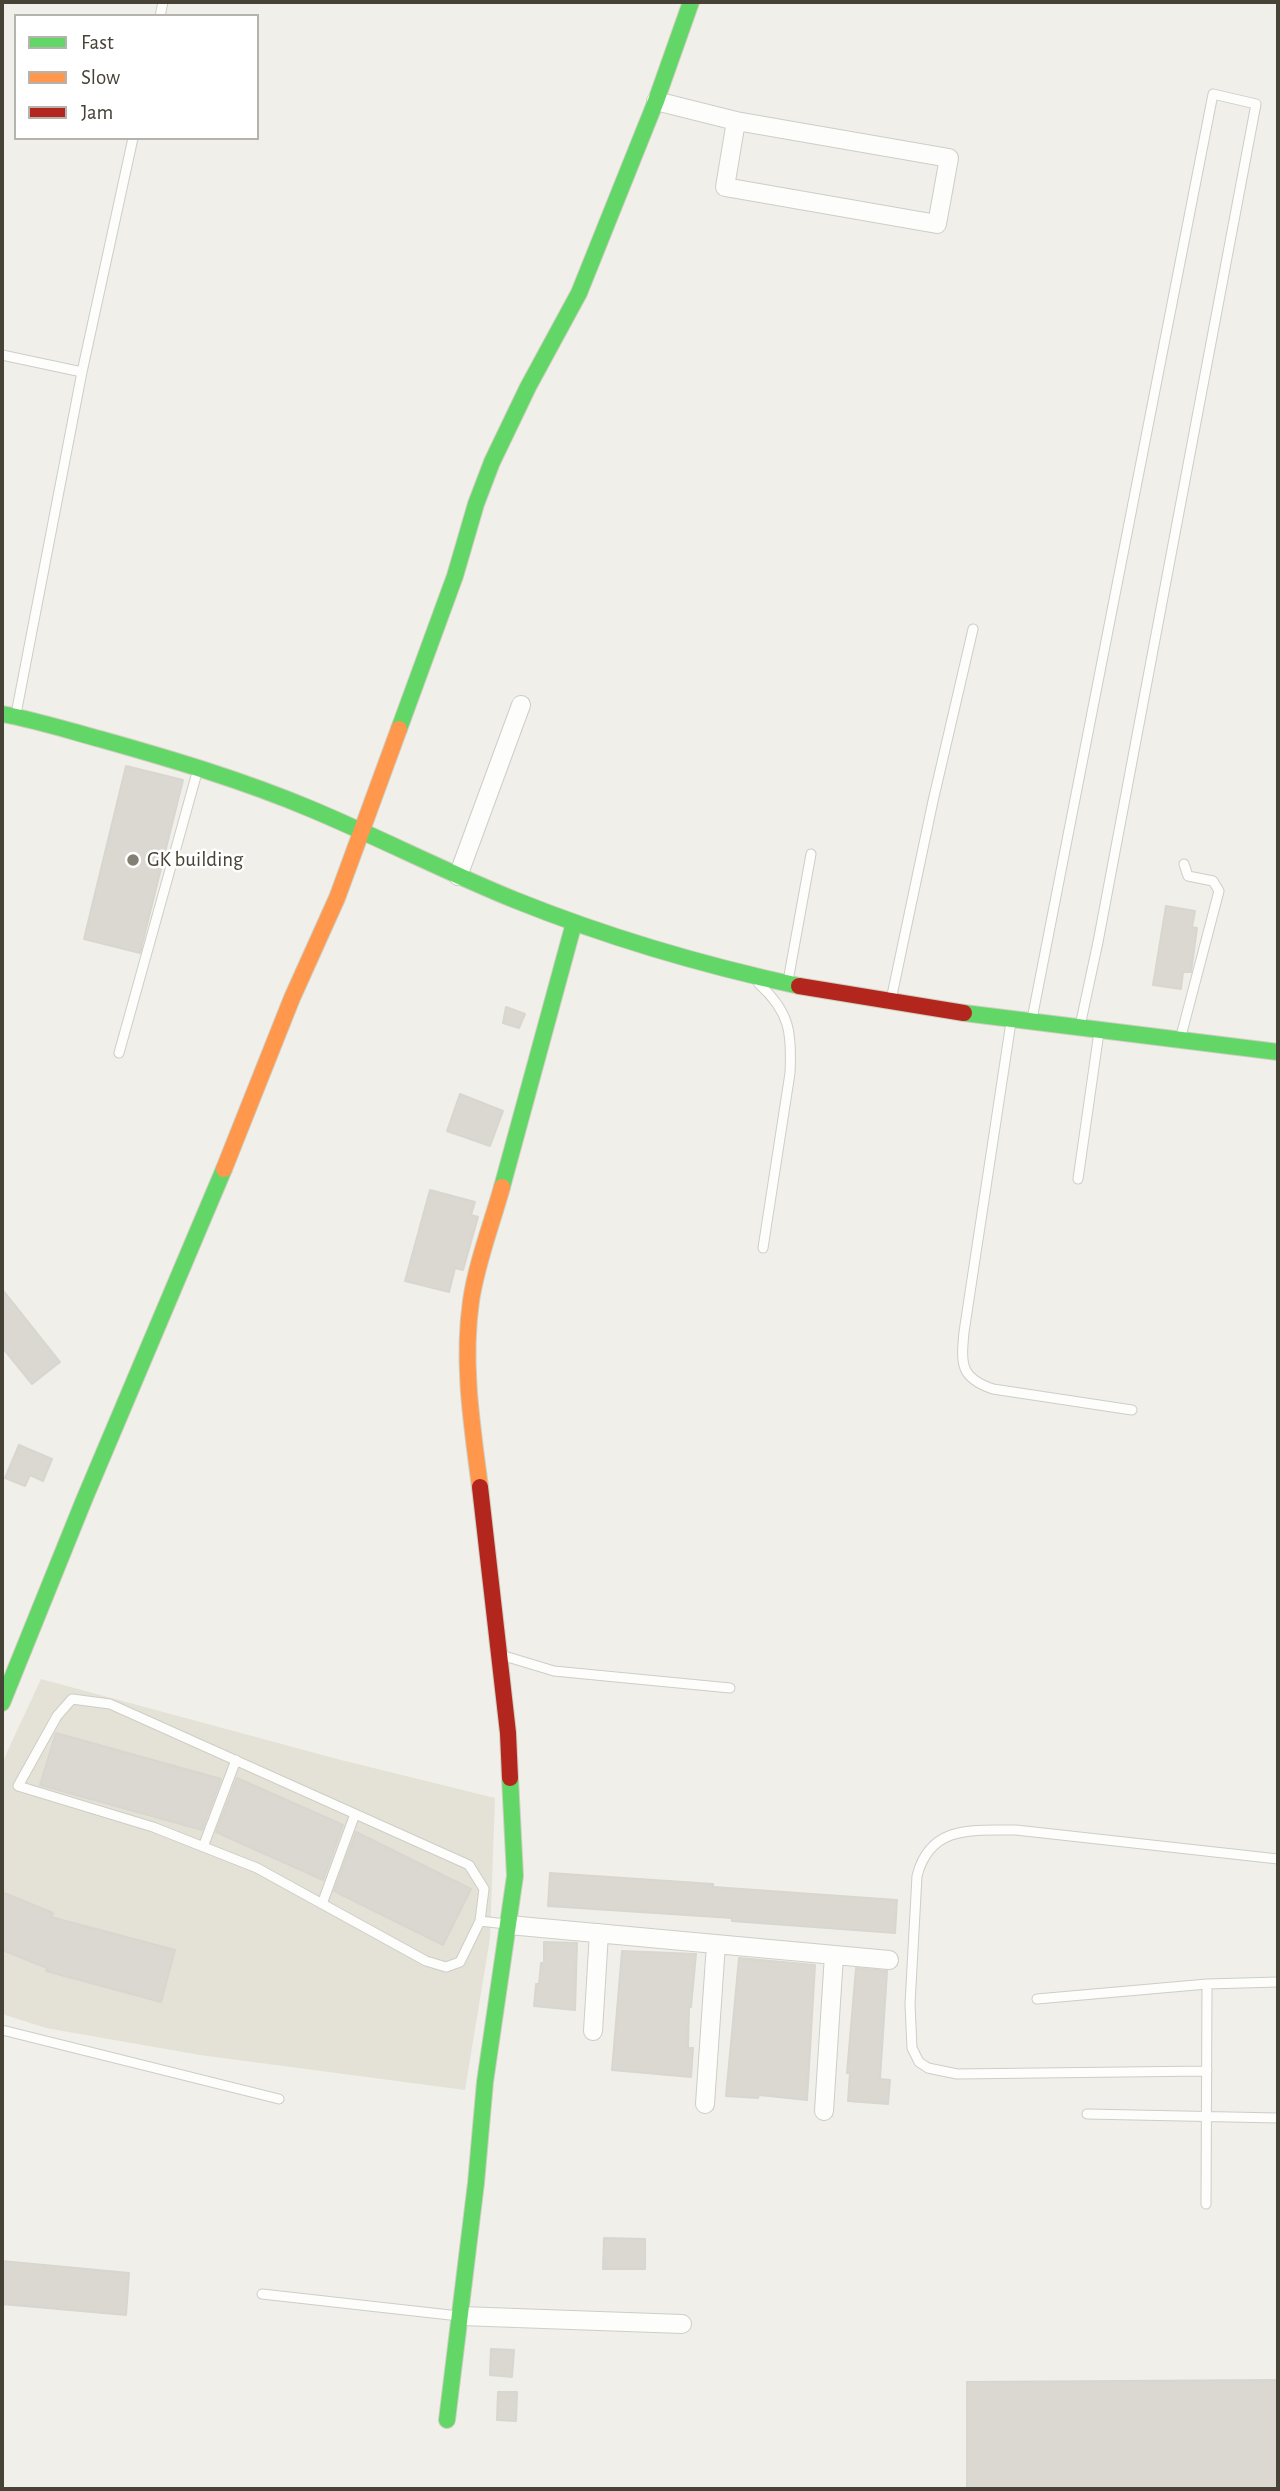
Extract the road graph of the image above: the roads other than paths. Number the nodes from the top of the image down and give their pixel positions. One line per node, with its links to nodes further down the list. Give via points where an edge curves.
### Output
1 (691, 2): 2 (street)
2 (656, 101): 3 (street); 11 (street, via 579,293 492,462)
3 (736, 121): 3 (street, via 724,187 937,224 949,158)
4 (133, 140): 6 (lane)
5 (2, 355): 6 (lane)
6 (82, 372): 9 (lane)
7 (973, 629): 18 (lane)
8 (521, 705): 14 (street)
9 (9, 715): 10 (street)
10 (199, 768): 11 (street); 25 (lane)
11 (363, 832): 14 (street); 31 (street)
12 (811, 854): 17 (lane)
13 (1184, 864): 23 (lane, via 1188,876 1213,881 1219,891)
14 (458, 876): 15 (street)
15 (574, 923): 16 (street); 29 (street, via 471,1299 469,1396)
16 (750, 976): 17 (street); 27 (lane, via 775,998 786,1017 792,1044)
17 (787, 982): 18 (street)
18 (890, 1001): 19 (street)
19 (1011, 1020): 20 (street); 28 (lane, via 969,1295 963,1367 975,1383 993,1389)
20 (1031, 1022): 21 (street); 21 (lane, via 1213,94 1256,104)
21 (1079, 1027): 22 (street)
22 (1099, 1031): 23 (street); 26 (lane)
23 (1181, 1038): 24 (street)
24 (1278, 1052)
25 (119, 1053)
26 (1078, 1178)
27 (763, 1248)
28 (1132, 1410)
29 (499, 1654): 30 (lane, via 554,1671); 38 (street, via 513,1814)
30 (730, 1688)
31 (2, 1703)
32 (236, 1760): 33 (lane); 34 (lane); 34 (lane, via 110,1704 72,1699 57,1716 18,1786)
33 (355, 1814): 36 (lane); 37 (lane, via 469,1865 484,1889)
34 (203, 1847): 36 (lane, via 257,1868)
35 (1278, 1859): 48 (lane, via 1016,1830 952,1834 935,1843 921,1859 910,2017 912,2048 919,2062 957,2074)
36 (322, 1904): 37 (lane, via 426,1961 446,1967 460,1962)
37 (480, 1921): 38 (lane)
38 (509, 1925): 39 (street); 57 (street, via 485,2082)
39 (599, 1933): 40 (street); 47 (street)
40 (716, 1944): 41 (street); 50 (street)
41 (834, 1955): 42 (street); 51 (street)
42 (889, 1960)
43 (1278, 1982): 44 (lane)
44 (1207, 1984): 45 (lane); 48 (lane)
45 (1037, 1999)
46 (2, 2030): 49 (lane)
47 (593, 2031)
48 (1207, 2071): 53 (lane)
49 (279, 2099)
50 (705, 2104)
51 (824, 2111)
52 (1087, 2114): 53 (lane)
53 (1207, 2117): 54 (lane); 55 (lane)
54 (1278, 2118)
55 (1206, 2204)
56 (262, 2294): 57 (lane)
57 (461, 2316): 58 (street); 59 (street)
58 (682, 2324)
59 (447, 2420)

